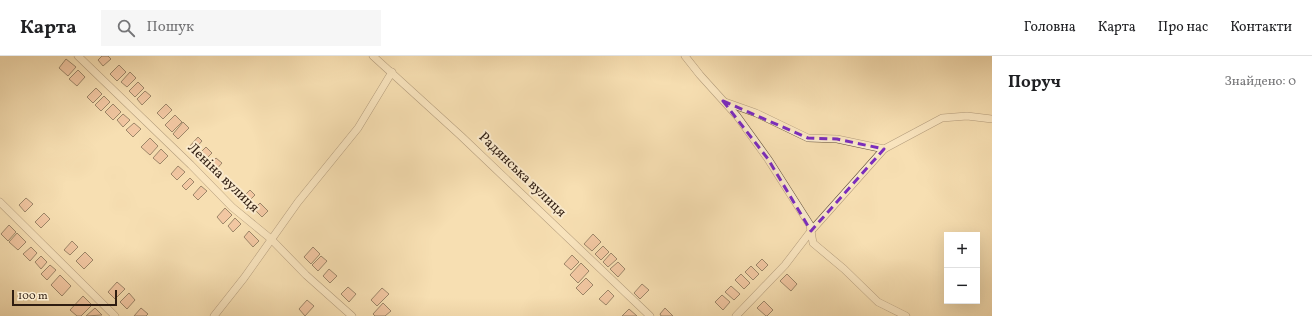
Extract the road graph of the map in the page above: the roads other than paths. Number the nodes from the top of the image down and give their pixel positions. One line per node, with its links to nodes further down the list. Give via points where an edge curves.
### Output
1 (78, 56): 10 (street, Леніна вулиця, via 232,207)
2 (374, 56): 4 (street, Радянська вулиця)
3 (686, 56): 5 (street)
4 (392, 72): 10 (street, via 358,128); 14 (street, Радянська вулиця)
5 (723, 101): 7 (street, via 756,113 808,138 837,139); 9 (street, via 768,159)
6 (992, 119): 7 (street, via 967,116 942,118)
7 (884, 149): 9 (street)
8 (0, 202): 11 (street)
9 (811, 231): 15 (street, via 784,265); 16 (street, via 813,243 878,302)
10 (271, 239): 12 (street); 13 (street, Леніна вулиця)
11 (115, 316)
12 (214, 316)
13 (352, 316)
14 (650, 316)
15 (736, 316)
16 (906, 316)

